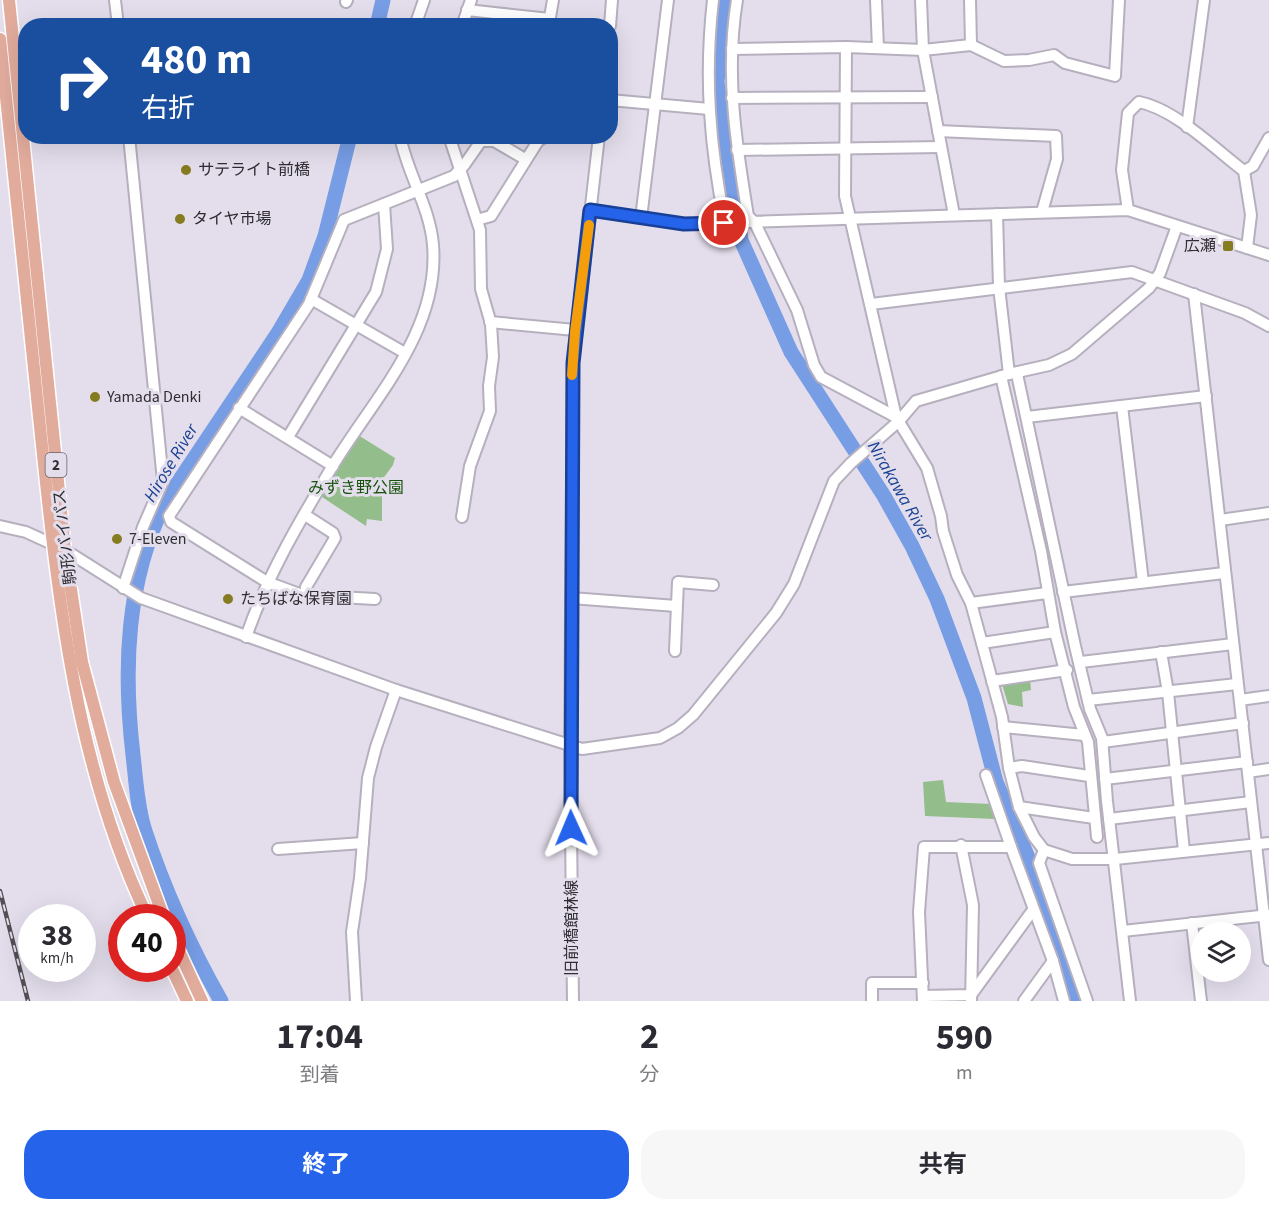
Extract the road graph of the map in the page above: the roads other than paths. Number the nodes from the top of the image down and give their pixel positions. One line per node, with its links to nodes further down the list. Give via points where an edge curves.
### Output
1 (9, 0): 26 (main road, 駒形バイパス / 2)
2 (115, 0): 15 (street)
3 (424, 0): 16 (street)
4 (553, 0): 18 (street)
5 (612, 0): 19 (street)
6 (668, 0): 31 (street)
7 (713, 0): 32 (street, via 707,58)
8 (737, 0): 24 (street)
9 (876, 0): 23 (street)
10 (921, 0): 25 (street)
11 (970, 0): 21 (street)
12 (1119, 0): 21 (street, via 1115,76 1065,63 1054,55 1004,61)
13 (1204, 0): 33 (street)
14 (469, 5): 17 (street)
15 (117, 18)
16 (418, 18)
17 (530, 18)
18 (550, 18)
19 (611, 18)
20 (0, 39): 90 (main road, 駒形バイパス / 2)
21 (971, 45): 25 (street)
22 (846, 47): 23 (street); 24 (street); 27 (street)
23 (878, 48): 25 (street)
24 (732, 49): 29 (street)
25 (923, 50): 28 (street)
26 (18, 83)
27 (846, 97): 28 (street); 29 (street); 45 (street)
28 (932, 97): 34 (street)
29 (732, 98): 46 (street)
30 (618, 101): 31 (street)
31 (655, 104): 32 (street); 58 (street)
32 (709, 109): 61 (street, via 715,172)
33 (1187, 127): 49 (street); 54 (street, via 1150,104 1139,102 1128,113 1122,170)
34 (938, 131): 44 (street); 55 (street, via 1056,136 1057,159)
35 (1269, 138): 49 (street, via 1253,166)
36 (25, 144): 50 (main road, 駒形バイパス / 2)
37 (130, 144): 96 (street, via 163,482 143,527)
38 (403, 144): 51 (street)
39 (451, 144): 48 (street)
40 (479, 144): 48 (street)
41 (496, 144): 47 (street)
42 (535, 144): 47 (street)
43 (598, 144): 53 (street, 旧前橋館林線)
44 (941, 147): 45 (street); 57 (street)
45 (845, 148): 46 (street); 59 (street, via 845,196)
46 (737, 150): 62 (street)
47 (525, 159): 60 (street, via 491,216)
48 (459, 171): 51 (street); 60 (street)
49 (1244, 171): 65 (street, via 1251,215)
50 (29, 185): 64 (main road); 91 (main road, 駒形バイパス / 2)
51 (417, 190): 52 (street); 76 (street, via 429,221 433,277 428,307)
52 (384, 204): 70 (street, via 340,224); 73 (street, via 388,238 384,270)
53 (590, 210): 58 (street); 75 (street, 旧前橋館林線)
54 (1128, 210): 55 (street); 63 (street)
55 (1042, 212): 56 (street)
56 (997, 214): 57 (street); 68 (street)
57 (954, 215): 59 (street)
58 (641, 218): 61 (street, via 684,224)
59 (850, 219): 62 (street); 71 (street)
60 (477, 220): 72 (street, via 482,250 481,289)
61 (726, 223): 62 (street)
62 (750, 223): 82 (street, via 797,310 821,377)
63 (1178, 226): 65 (street); 67 (street)
64 (27, 227)
65 (1247, 248): 66 (street)
66 (1269, 255)
67 (1155, 280): 68 (street, via 1132,272); 69 (street); 77 (street, via 1072,354 1049,365)
68 (999, 287): 71 (street); 77 (street)
69 (1194, 294): 74 (street); 78 (street)
70 (311, 298): 73 (street); 80 (street)
71 (872, 304): 82 (street)
72 (490, 322): 75 (street); 87 (street, via 490,411 470,466)
73 (357, 324): 76 (street); 83 (street)
74 (1269, 326)
75 (575, 330): 100 (street, 旧前橋館林線)
76 (405, 353): 84 (street)
77 (1009, 375): 81 (street); 82 (street, via 916,401); 98 (street)
78 (1206, 396): 79 (street); 88 (street)
79 (1122, 406): 81 (street); 94 (street)
80 (239, 408): 83 (street); 93 (street, via 181,495 169,520)
81 (1027, 417): 97 (street)
82 (897, 419): 102 (street, via 927,468 950,553); 124 (street, via 834,481 794,584 777,613 693,715 660,738 582,749)
83 (288, 438): 84 (street)
84 (333, 466): 86 (street)
85 (1269, 513): 88 (street)
86 (305, 515): 93 (street); 99 (street, via 335,538)
87 (462, 517)
88 (1220, 520): 92 (street)
89 (0, 526): 90 (street, via 26,532)
90 (52, 546): 91 (street); 147 (main road, 駒形バイパス / 2, via 69,660 98,786)
91 (65, 550): 96 (street); 148 (main road, 駒形バイパス / 2, via 82,662 114,782)
92 (1224, 573): 94 (street); 107 (street)
93 (267, 582): 99 (street); 105 (street)
94 (1143, 582): 97 (street)
95 (713, 585): 103 (street, via 678,582)
96 (125, 589): 105 (street)
97 (1063, 592): 110 (street)
98 (1047, 593): 102 (street); 104 (street)
99 (304, 595): 101 (street)
100 (571, 598): 103 (street); 124 (street, 旧前橋館林線)
101 (375, 599)
102 (971, 603): 106 (street)
103 (676, 606): 108 (street)
104 (1055, 632): 106 (street); 111 (street)
105 (246, 637): 114 (street)
106 (982, 644): 112 (street)
107 (1233, 644): 109 (street); 113 (street)
108 (675, 651)
109 (1161, 652): 110 (street); 115 (street)
110 (1081, 662): 117 (street)
111 (1067, 670): 112 (street); 122 (street)
112 (992, 681): 120 (street)
113 (1238, 684): 115 (street); 118 (street)
114 (396, 690): 124 (street); 138 (street, via 368,778)
115 (1168, 692): 117 (street); 121 (street)
116 (1269, 696): 118 (street)
117 (1088, 700): 123 (street)
118 (1240, 700): 119 (street)
119 (1243, 723): 121 (street); 125 (street)
120 (1004, 727): 122 (street); 126 (street)
121 (1172, 730): 123 (street); 128 (street)
122 (1084, 735): 130 (street, via 1088,742)
123 (1103, 741): 131 (street)
124 (570, 744): 165 (street, 旧前橋館林線)
125 (1247, 767): 127 (street); 128 (street); 132 (street)
126 (1009, 768): 130 (street, via 1022,766); 133 (street)
127 (1269, 770)
128 (1176, 771): 131 (street); 134 (street)
129 (986, 775): 142 (street)
130 (1089, 776): 135 (street)
131 (1105, 779): 136 (street)
132 (1251, 802): 134 (street); 140 (street)
133 (1019, 807): 135 (street); 144 (street)
134 (1180, 810): 136 (street); 145 (street)
135 (1094, 818): 137 (street)
136 (1109, 819): 146 (street)
137 (1097, 837)
138 (363, 843): 143 (street); 164 (street, via 352,932)
139 (1269, 843): 140 (street)
140 (1255, 844): 145 (street); 150 (street)
141 (961, 845): 142 (street); 159 (street, via 924,847 919,912); 160 (street, via 973,905)
142 (1011, 847): 149 (street)
143 (278, 849)
144 (1044, 850): 146 (street, via 1072,859); 169 (street, via 1039,863)
145 (1184, 851): 146 (street)
146 (1115, 859): 153 (street)
147 (143, 904)
148 (159, 904)
149 (1033, 910): 155 (street); 160 (street)
150 (1266, 915): 151 (street); 154 (street)
151 (1201, 922)
152 (1191, 923): 153 (street)
153 (1123, 931): 170 (street)
154 (1269, 960)
155 (1053, 961): 167 (street); 168 (street)
156 (186, 966): 163 (main road)
157 (178, 982): 162 (main road)
158 (1199, 982): 171 (street)
159 (923, 983): 161 (street); 166 (street, via 872,983)
160 (971, 998): 161 (street)
161 (923, 999)
162 (187, 1001)
163 (202, 1001)
164 (356, 1001)
165 (573, 1001)
166 (872, 1001)
167 (1024, 1001)
168 (1064, 1001)
169 (1087, 1001)
170 (1130, 1001)
171 (1201, 1001)

